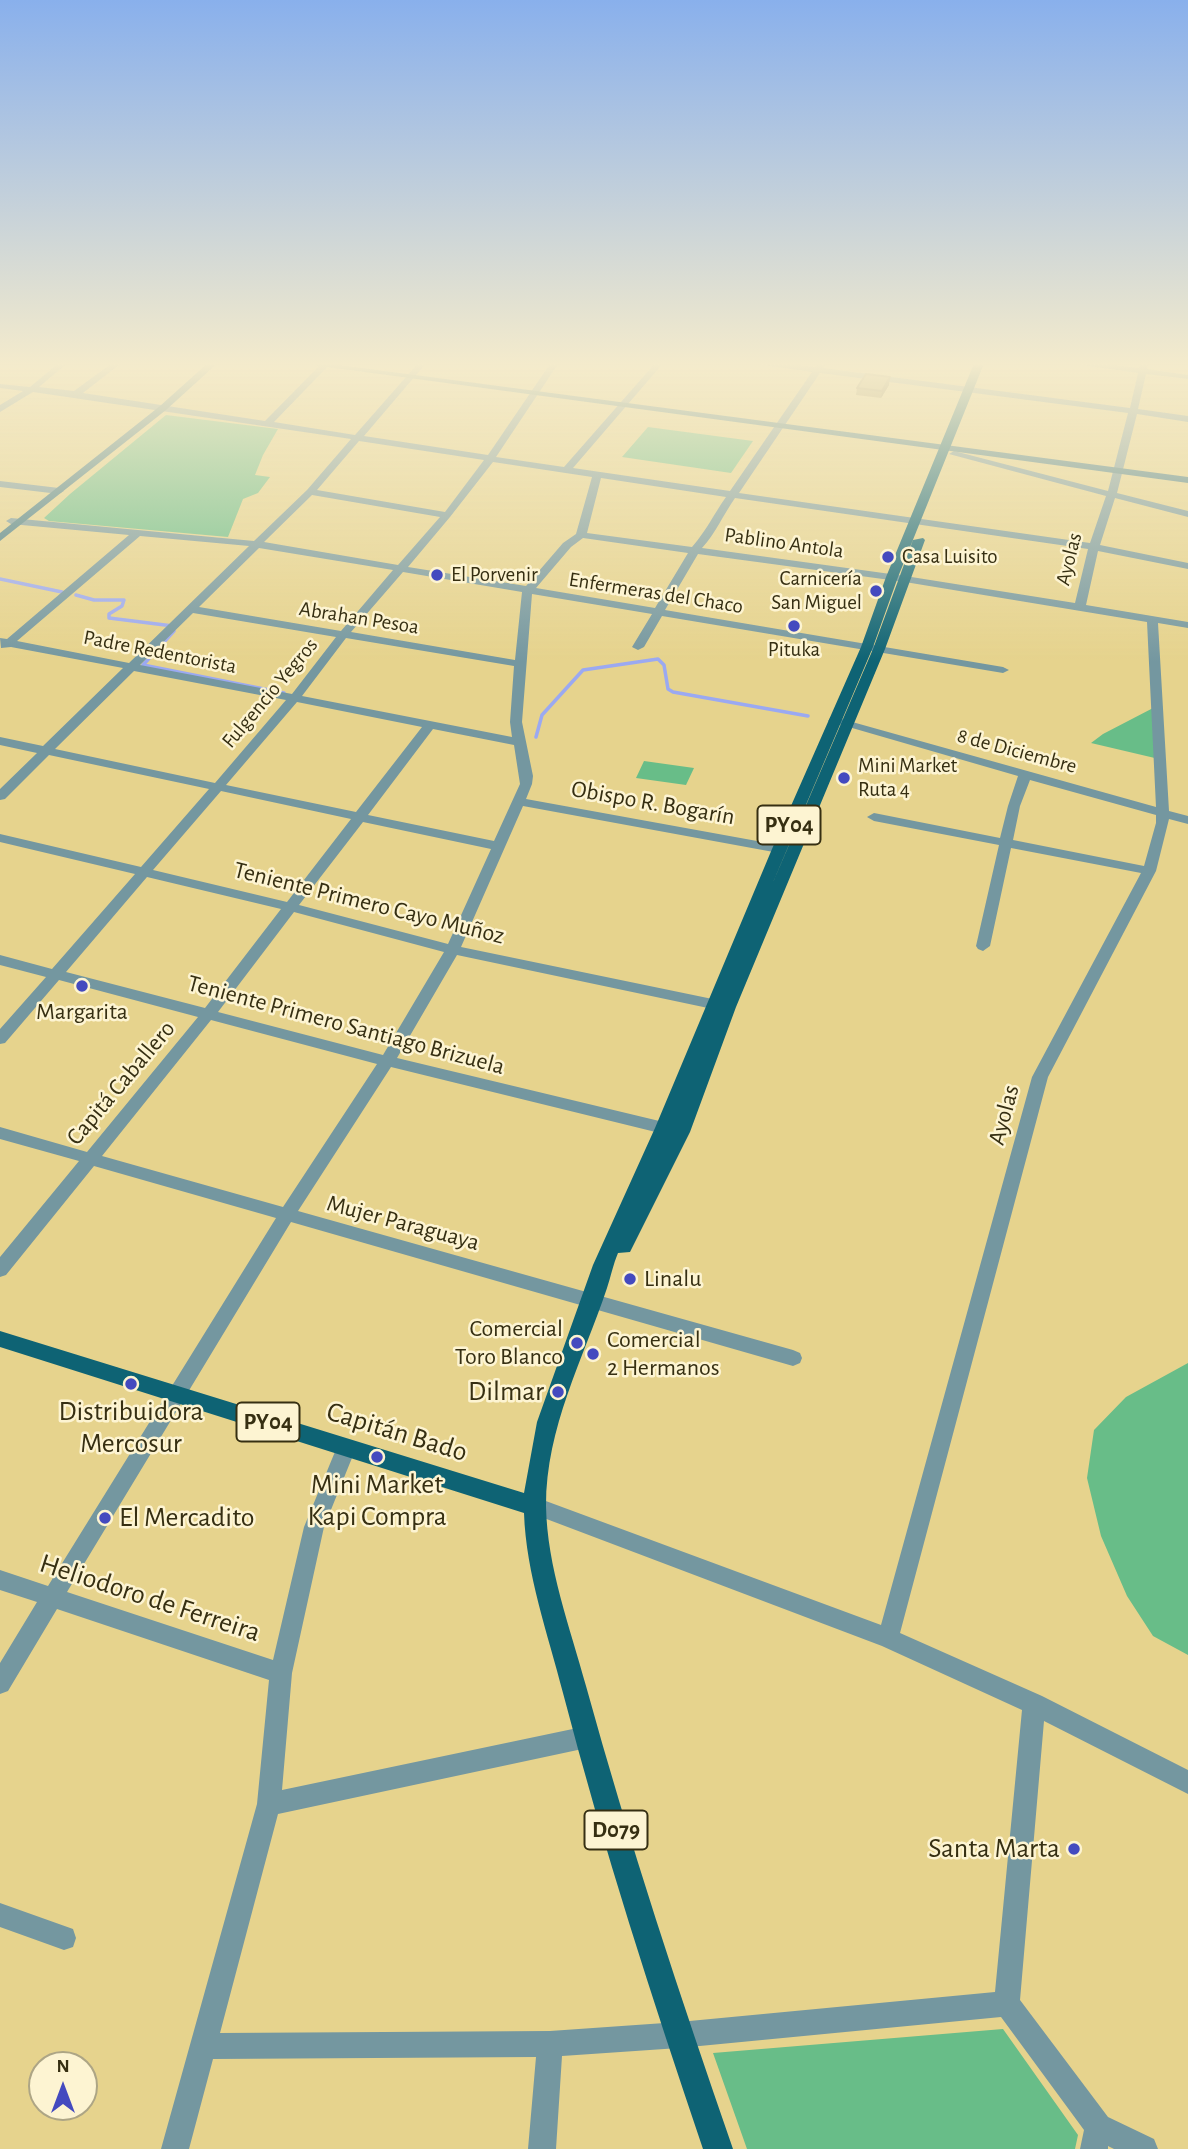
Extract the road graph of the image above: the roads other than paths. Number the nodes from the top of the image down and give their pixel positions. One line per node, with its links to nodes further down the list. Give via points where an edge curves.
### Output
1 (87, 461): 17 (main road)
2 (92, 461): 17 (main road)
3 (336, 461): 18 (street)
4 (488, 461): 22 (street, Fulgencio Yegros)
5 (507, 461): 12 (street)
6 (570, 461): 12 (street)
7 (752, 461): 19 (street)
8 (946, 461): 24 (main road, PY04)
9 (990, 461): 20 (street)
10 (1037, 461): 13 (main road)
11 (1122, 461): 13 (street, Ayolas)
12 (563, 469): 14 (street)
13 (1119, 472): 15 (main road); 20 (street, Ayolas)
14 (597, 475): 19 (street); 27 (street)
15 (1188, 480)
16 (0, 484): 17 (street)
17 (53, 491): 23 (main road)
18 (310, 492): 22 (street); 29 (street)
19 (730, 494): 24 (street); 31 (street, via 712,531)
20 (1110, 496): 21 (street); 30 (street, Ayolas)
21 (1188, 514)
22 (447, 515): 33 (street, Fulgencio Yegros)
23 (16, 522): 25 (main road); 26 (street, Enfermeras del Chaco); 28 (main road)
24 (920, 522): 30 (street); 34 (main road, PY04)
25 (0, 531)
26 (136, 534): 29 (street, Enfermeras del Chaco); 42 (street)
27 (581, 535): 31 (street, Pablino Antola); 35 (street)
28 (0, 538)
29 (256, 544): 33 (street, Enfermeras del Chaco); 37 (street)
30 (1094, 547): 32 (street); 36 (street, Ayolas)
31 (695, 550): 34 (street, Pablino Antola); 38 (street)
32 (1188, 566)
33 (401, 569): 35 (street, Enfermeras del Chaco); 41 (street, Fulgencio Yegros)
34 (898, 578): 36 (street, Pablino Antola); 44 (main road, PY04)
35 (528, 591): 38 (street, Enfermeras del Chaco); 45 (street)
36 (1080, 607): 39 (street, Pablino Antola)
37 (191, 609): 41 (street, Abrahan Pesoa); 46 (street)
38 (657, 613): 43 (street); 44 (street, Enfermeras del Chaco)
39 (1152, 618): 40 (street, Pablino Antola); 58 (street, Ayolas)
40 (1188, 625)
41 (343, 635): 45 (street, Abrahan Pesoa); 48 (street, Fulgencio Yegros)
42 (3, 645): 46 (street, Padre Redentorista)
43 (638, 647)
44 (873, 648): 47 (street, Enfermeras del Chaco); 49 (main road, PY04)
45 (520, 664): 52 (street)
46 (134, 666): 48 (street, Padre Redentorista); 53 (street)
47 (1003, 670)
48 (294, 699): 50 (street, Padre Redentorista); 55 (street, Fulgencio Yegros)
49 (841, 723): 54 (street, 8 de Diciembre); 65 (main road, PY04); 73 (main road, PY04)
50 (430, 725): 52 (street, Padre Redentorista); 60 (street, Capitá Caballero)
51 (0, 741): 53 (street)
52 (518, 742): 57 (street, via 527,768)
53 (47, 751): 55 (street); 56 (street)
54 (1026, 773): 58 (street, 8 de Diciembre); 63 (street)
55 (215, 788): 60 (street); 66 (street, Fulgencio Yegros)
56 (0, 796)
57 (519, 802): 64 (street); 65 (street, Obispo R. Bogarín)
58 (1163, 811): 61 (street, 8 de Diciembre); 67 (street, Ayolas)
59 (874, 817): 63 (street)
60 (360, 818): 64 (street); 68 (street, Capitá Caballero)
61 (1188, 820)
62 (0, 838): 66 (street, Teniente Primero Cayo Muñoz)
63 (1007, 843): 67 (street); 69 (street)
64 (496, 846): 70 (street)
65 (779, 849): 73 (main road, PY04)
66 (142, 871): 68 (street, Teniente Primero Cayo Muñoz); 72 (street, Fulgencio Yegros)
67 (1149, 871): 91 (street, Ayolas, via 1040,1077)
68 (291, 907): 70 (street, Teniente Primero Cayo Muñoz); 74 (street, Capitá Caballero)
69 (983, 946)
70 (453, 950): 73 (street, Teniente Primero Cayo Muñoz); 76 (street)
71 (0, 960): 72 (street, Teniente Primero Santiago Brizuela)
72 (55, 974): 74 (street, Teniente Primero Santiago Brizuela); 75 (street, Fulgencio Yegros)
73 (721, 1005): 77 (main road, PY04); 78 (main road, PY04)
74 (209, 1013): 76 (street, Teniente Primero Santiago Brizuela); 80 (street, Capitá Caballero)
75 (0, 1039)
76 (387, 1061): 77 (street, Teniente Primero Santiago Brizuela); 81 (street)
77 (664, 1128): 78 (street, Teniente Primero Santiago Brizuela); 83 (main road, PY04, via 603,1265)
78 (681, 1132): 83 (main road, PY04)
79 (0, 1133): 80 (street, Mujer Paraguaya)
80 (89, 1158): 81 (street, Mujer Paraguaya); 82 (street, Capitá Caballero)
81 (286, 1216): 83 (street, Mujer Paraguaya); 86 (street)
82 (0, 1269)
83 (595, 1294): 85 (street, Mujer Paraguaya); 88 (main road, PY04, via 545,1427)
84 (0, 1339): 86 (main road, Capitán Bado / PY04)
85 (793, 1357)
86 (180, 1393): 87 (main road, Capitán Bado / PY04); 90 (street)
87 (346, 1448): 88 (main road, Capitán Bado / PY04); 92 (street, via 314,1527)
88 (535, 1506): 91 (street); 95 (main road, D079, via 542,1559)
89 (0, 1580): 90 (street, Heliodoro de Ferreira)
90 (52, 1597): 92 (street, Heliodoro de Ferreira); 93 (street)
91 (888, 1638): 94 (street)
92 (281, 1673): 97 (street)
93 (0, 1683)
94 (1034, 1704): 96 (street); 100 (street)
95 (587, 1737): 97 (street); 101 (main road, D079)
96 (1188, 1782)
97 (270, 1804): 103 (street)
98 (0, 1915): 99 (street)
99 (64, 1938)
100 (1007, 2004): 101 (street); 104 (street)
101 (679, 2035): 102 (street); 107 (main road, D079)
102 (550, 2044): 103 (street); 106 (street)
103 (204, 2046): 105 (street)
104 (1096, 2138): 108 (street)
105 (175, 2149)
106 (542, 2149)
107 (718, 2149)
108 (1144, 2149)

